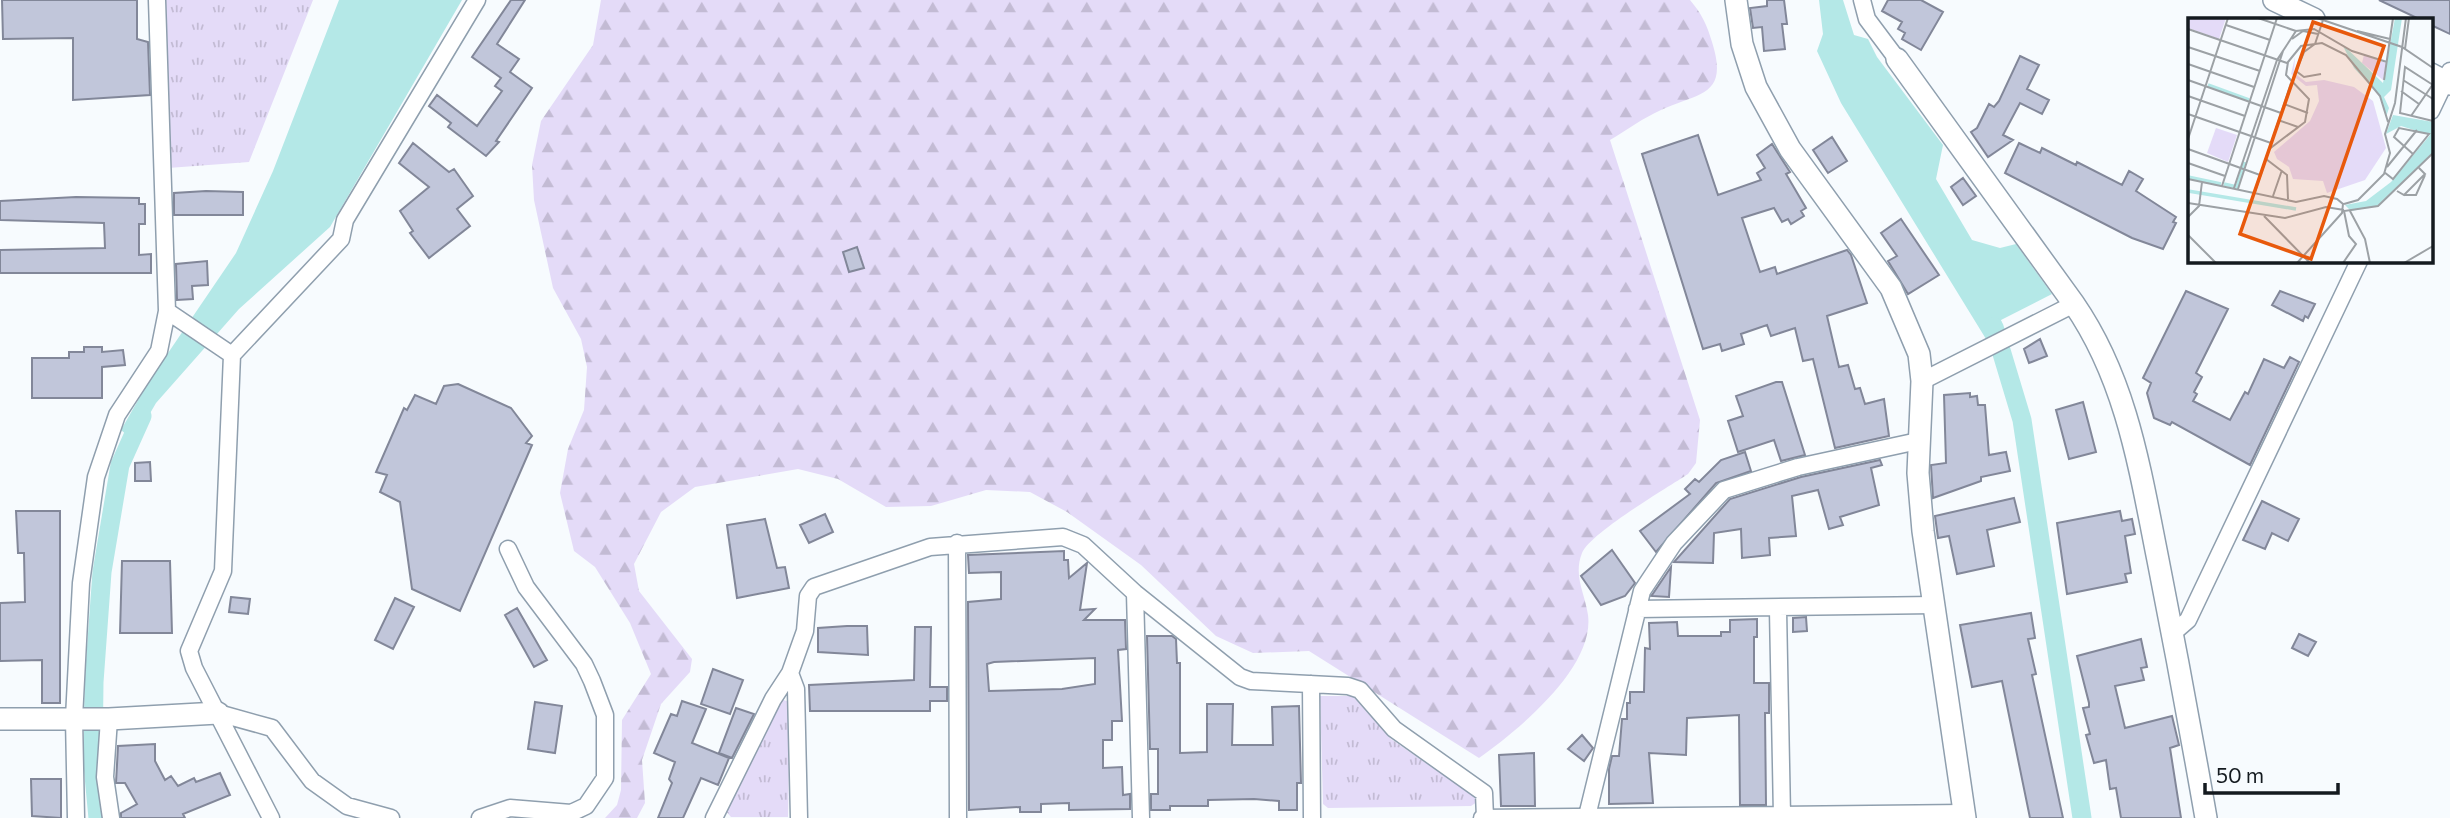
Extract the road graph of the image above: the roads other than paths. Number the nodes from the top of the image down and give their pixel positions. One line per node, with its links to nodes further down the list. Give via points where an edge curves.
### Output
1 (156, 0): 12 (street)
2 (477, 0): 13 (street, via 345,220 341,239)
3 (1736, 0): 14 (street, via 1742,44 1756,87 1790,149 1891,288 1919,354)
4 (1862, 0): 7 (street, via 1867,19)
5 (2274, 0): 6 (street)
6 (2313, 18)
7 (1896, 59): 11 (street)
8 (2444, 78): 9 (street)
9 (2432, 108)
10 (2359, 262): 22 (street, via 2188,620)
11 (2074, 304): 14 (street); 22 (street, via 2098,338 2124,406)
12 (167, 311): 13 (street); 26 (street, via 159,351 117,415 96,477 81,583)
13 (232, 355): 25 (street, via 223,571 189,652)
14 (1922, 381): 15 (street)
15 (1918, 441): 19 (street, via 1923,531); 20 (street, via 1798,467 1724,490 1674,543 1642,592)
16 (957, 544): 18 (street, via 1063,537 1083,545); 23 (street, via 930,547 814,587); 40 (street)
17 (508, 549): 37 (street, via 526,587 592,681 605,715 605,778 586,806 571,813 510,808)
18 (1135, 593): 24 (street, via 1240,677); 41 (street)
19 (1935, 606): 21 (street); 31 (street)
20 (1637, 609): 21 (street); 29 (street)
21 (1778, 610): 30 (street)
22 (2173, 633): 44 (street)
23 (790, 673): 38 (street); 39 (street, via 796,689)
24 (1311, 684): 42 (street); 43 (street, via 1360,690 1394,729 1484,793)
25 (218, 713): 28 (street); 35 (street); 36 (street, via 272,728 312,781 347,806)
26 (78, 718): 27 (street); 28 (street); 33 (street)
27 (0, 719)
28 (106, 719): 34 (street)
29 (1587, 816): 32 (street); 43 (street)
30 (1782, 816): 31 (street); 32 (street)
31 (1965, 816)
32 (1763, 817)
33 (76, 818)
34 (111, 818)
35 (271, 818)
36 (391, 818)
37 (480, 818)
38 (714, 818)
39 (799, 818)
40 (958, 818)
41 (1141, 818)
42 (1312, 818)
43 (1484, 818)
44 (2206, 818)

